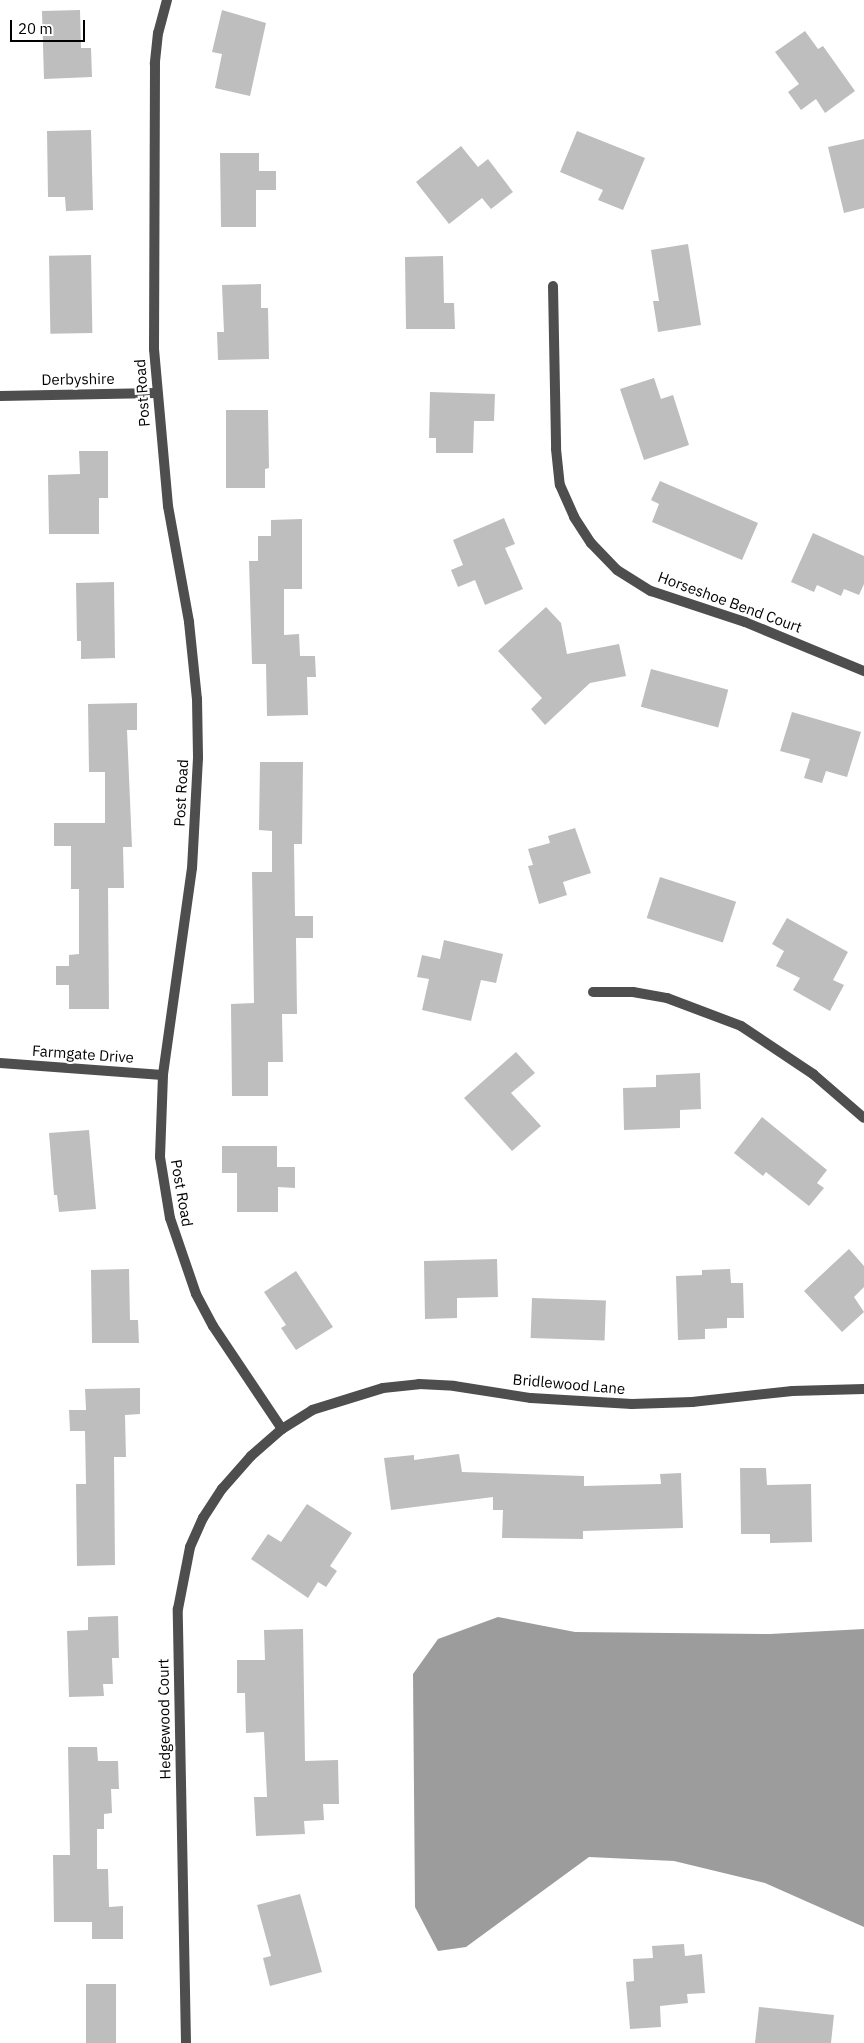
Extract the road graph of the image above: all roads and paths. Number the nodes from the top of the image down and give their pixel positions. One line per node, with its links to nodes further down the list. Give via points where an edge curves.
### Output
1 (167, 0): 3 (street, Post Road, via 157,41 154,130)
2 (553, 286): 5 (street, Horseshoe Bend Court, via 556,449 560,485 591,543 617,570 651,591 745,622)
3 (157, 393): 4 (street, Derbyshire); 8 (street, Post Road, via 168,506 190,622 198,758 192,868)
4 (0, 396)
5 (864, 671)
6 (593, 992): 9 (street, via 633,992 667,998 741,1026 813,1074)
7 (0, 1063): 8 (street, Farmgate Drive)
8 (164, 1075): 11 (street, Post Road, via 160,1157 177,1247 213,1326)
9 (864, 1118)
10 (864, 1390): 11 (street, Bridlewood Lane, via 792,1391 692,1402 632,1404 550,1400 419,1384 360,1393 312,1410)
11 (282, 1429): 12 (street, Hedgewood Court, via 251,1456 222,1489 204,1518 190,1548 178,1609)
12 (186, 2043)

